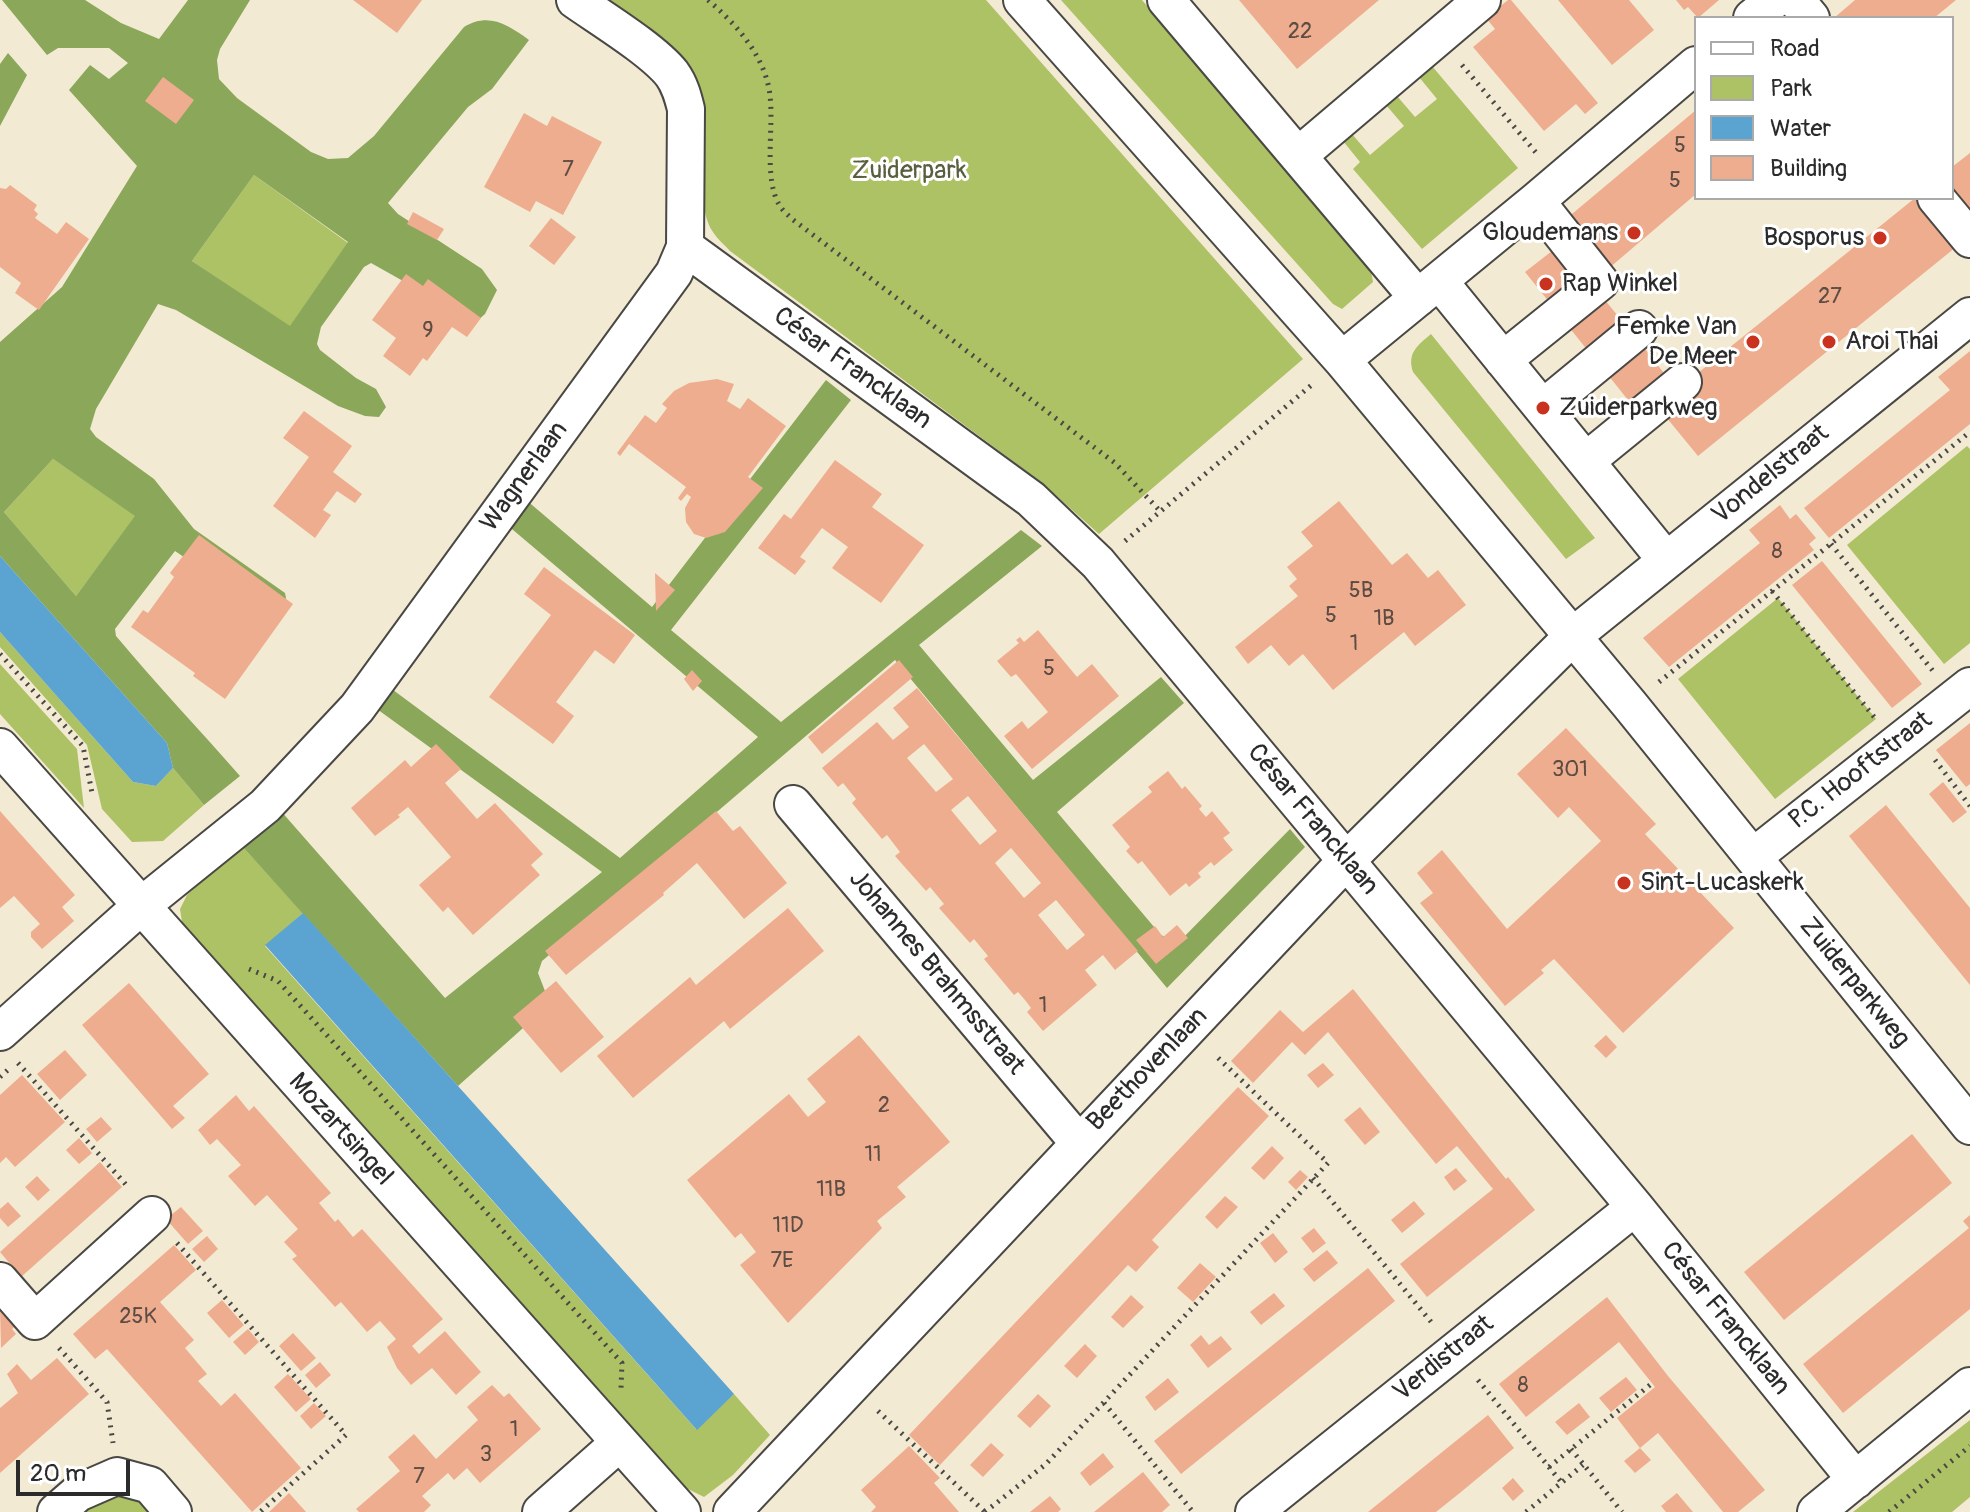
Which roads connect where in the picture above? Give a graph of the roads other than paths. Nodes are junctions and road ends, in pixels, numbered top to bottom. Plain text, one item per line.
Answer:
1 (575, 0) edge
2 (1022, 0) edge
3 (1166, 0) edge
4 (1774, 0) edge
5 (1796, 0) edge
6 (1479, 1) edge
7 (1754, 16) edge
8 (1809, 16) edge
9 (1694, 67) edge
10 (1298, 156) junction
11 (1548, 191) junction
12 (1938, 200) edge
13 (1970, 239) edge
14 (685, 247) junction
15 (1428, 289) junction
16 (1970, 316) edge
17 (1639, 329) dead end
18 (1342, 360) junction
19 (1503, 360) junction
20 (1683, 382) dead end
21 (1543, 408) junction
22 (1586, 461) junction
23 (1666, 560) junction
24 (1573, 636) junction
25 (1962, 692) edge
26 (0, 747) edge
27 (793, 804) dead end
28 (1753, 857) junction
29 (1346, 861) junction
30 (141, 906) junction
31 (4, 1042) edge
32 (1970, 1126) edge
33 (1079, 1143) junction
34 (1635, 1207) junction
35 (152, 1215) road end
36 (0, 1281) edge
37 (1970, 1386) edge
38 (609, 1432) junction
39 (1856, 1480) junction
40 (56, 1512) edge
41 (173, 1512) edge
42 (541, 1512) edge
43 (682, 1512) edge
44 (732, 1512) edge
45 (1254, 1512) edge
46 (1816, 1512) edge

1 - 14 street, Wagnerlaan
2 - 18 street, Zuiderparkweg
3 - 10 street
4 - 7 street
5 - 8 street
6 - 10 street
9 - 11 street
10 - 15 street
11 - 15 street
11 - 19 street
12 - 13 street
14 - 29 street, César Francklaan
14 - 30 street, Wagnerlaan
15 - 18 street
15 - 19 street
16 - 23 street, Vondelstraat
17 - 21 street
18 - 24 street, Zuiderparkweg
19 - 21 street
20 - 22 street
21 - 22 street
22 - 23 street
23 - 24 street, Vondelstraat
24 - 28 street, Zuiderparkweg
24 - 29 street, Beethovenlaan
25 - 28 street, P.C. Hooftstraat
26 - 30 street, Mozartsingel
27 - 33 street, Johannes Brahmsstraat
28 - 32 street, Zuiderparkweg
29 - 33 street, Beethovenlaan
29 - 34 street, César Francklaan
30 - 31 street, Wagnerlaan
30 - 38 street, Mozartsingel
33 - 44 street, Beethovenlaan
34 - 39 street, César Francklaan
34 - 45 street, Verdistraat
35 - 36 street
37 - 39 street
38 - 42 street
38 - 43 street, Mozartsingel
39 - 46 street
40 - 41 street

